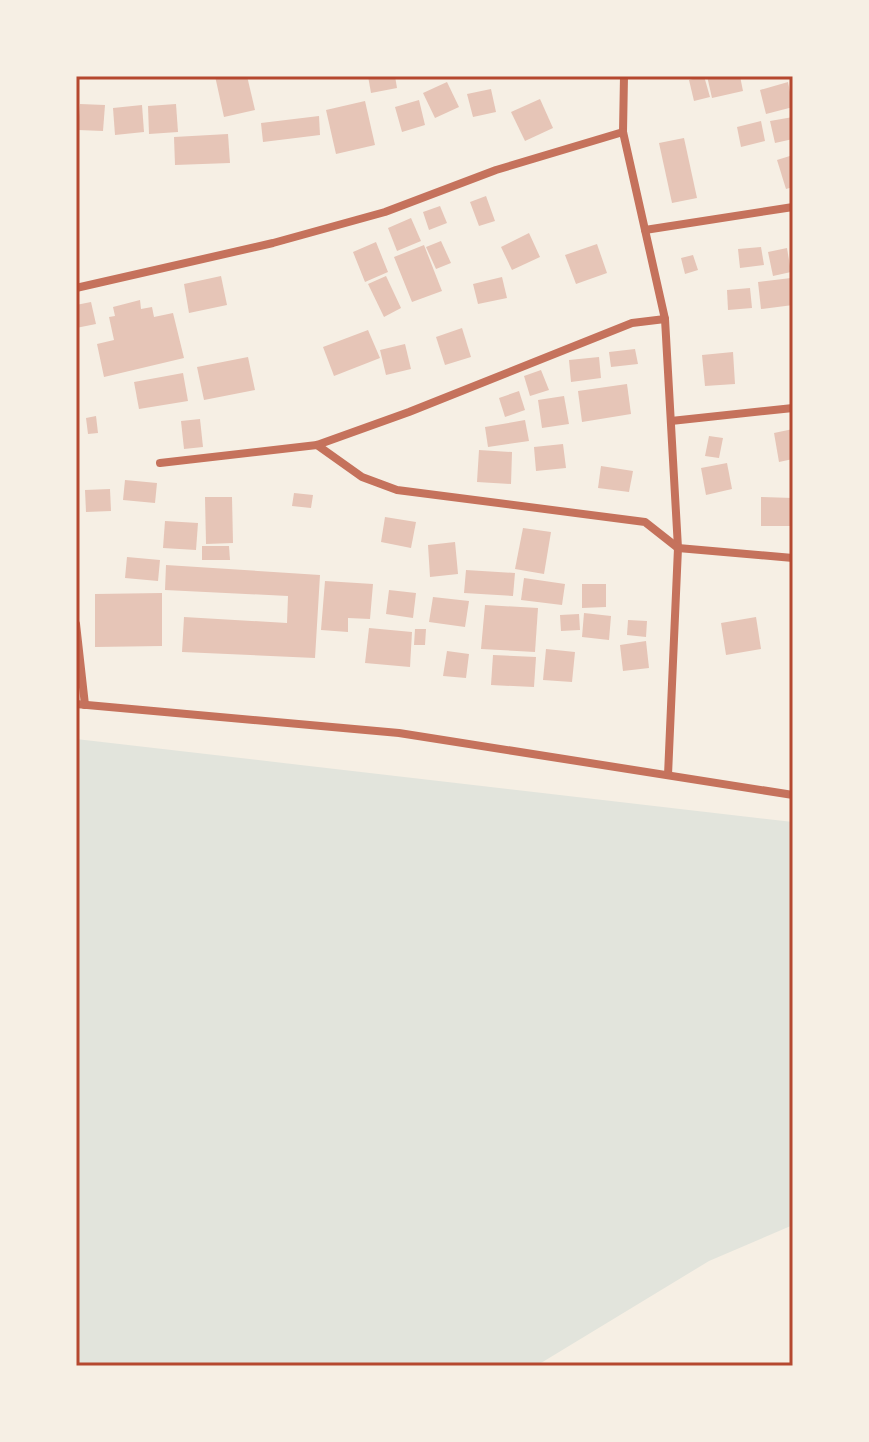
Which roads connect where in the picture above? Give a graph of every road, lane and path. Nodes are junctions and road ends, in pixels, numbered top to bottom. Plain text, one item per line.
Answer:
1 (624, 76) edge
2 (623, 132) junction
3 (793, 207) edge
4 (645, 230) junction
5 (76, 288) edge
6 (665, 319) junction
7 (793, 408) edge
8 (671, 421) junction
9 (317, 445) junction
10 (160, 463) dead end
11 (678, 548) junction
12 (793, 558) edge
13 (76, 624) edge
14 (81, 705) edge
15 (668, 775) junction
16 (793, 795) edge

1 - 2 street
2 - 4 street
2 - 5 street
3 - 4 street
4 - 6 street
6 - 8 street
6 - 9 street
7 - 8 street
8 - 11 street
9 - 10 street
9 - 11 street
11 - 12 street
11 - 15 street
13 - 14 street
14 - 15 street
15 - 16 street

